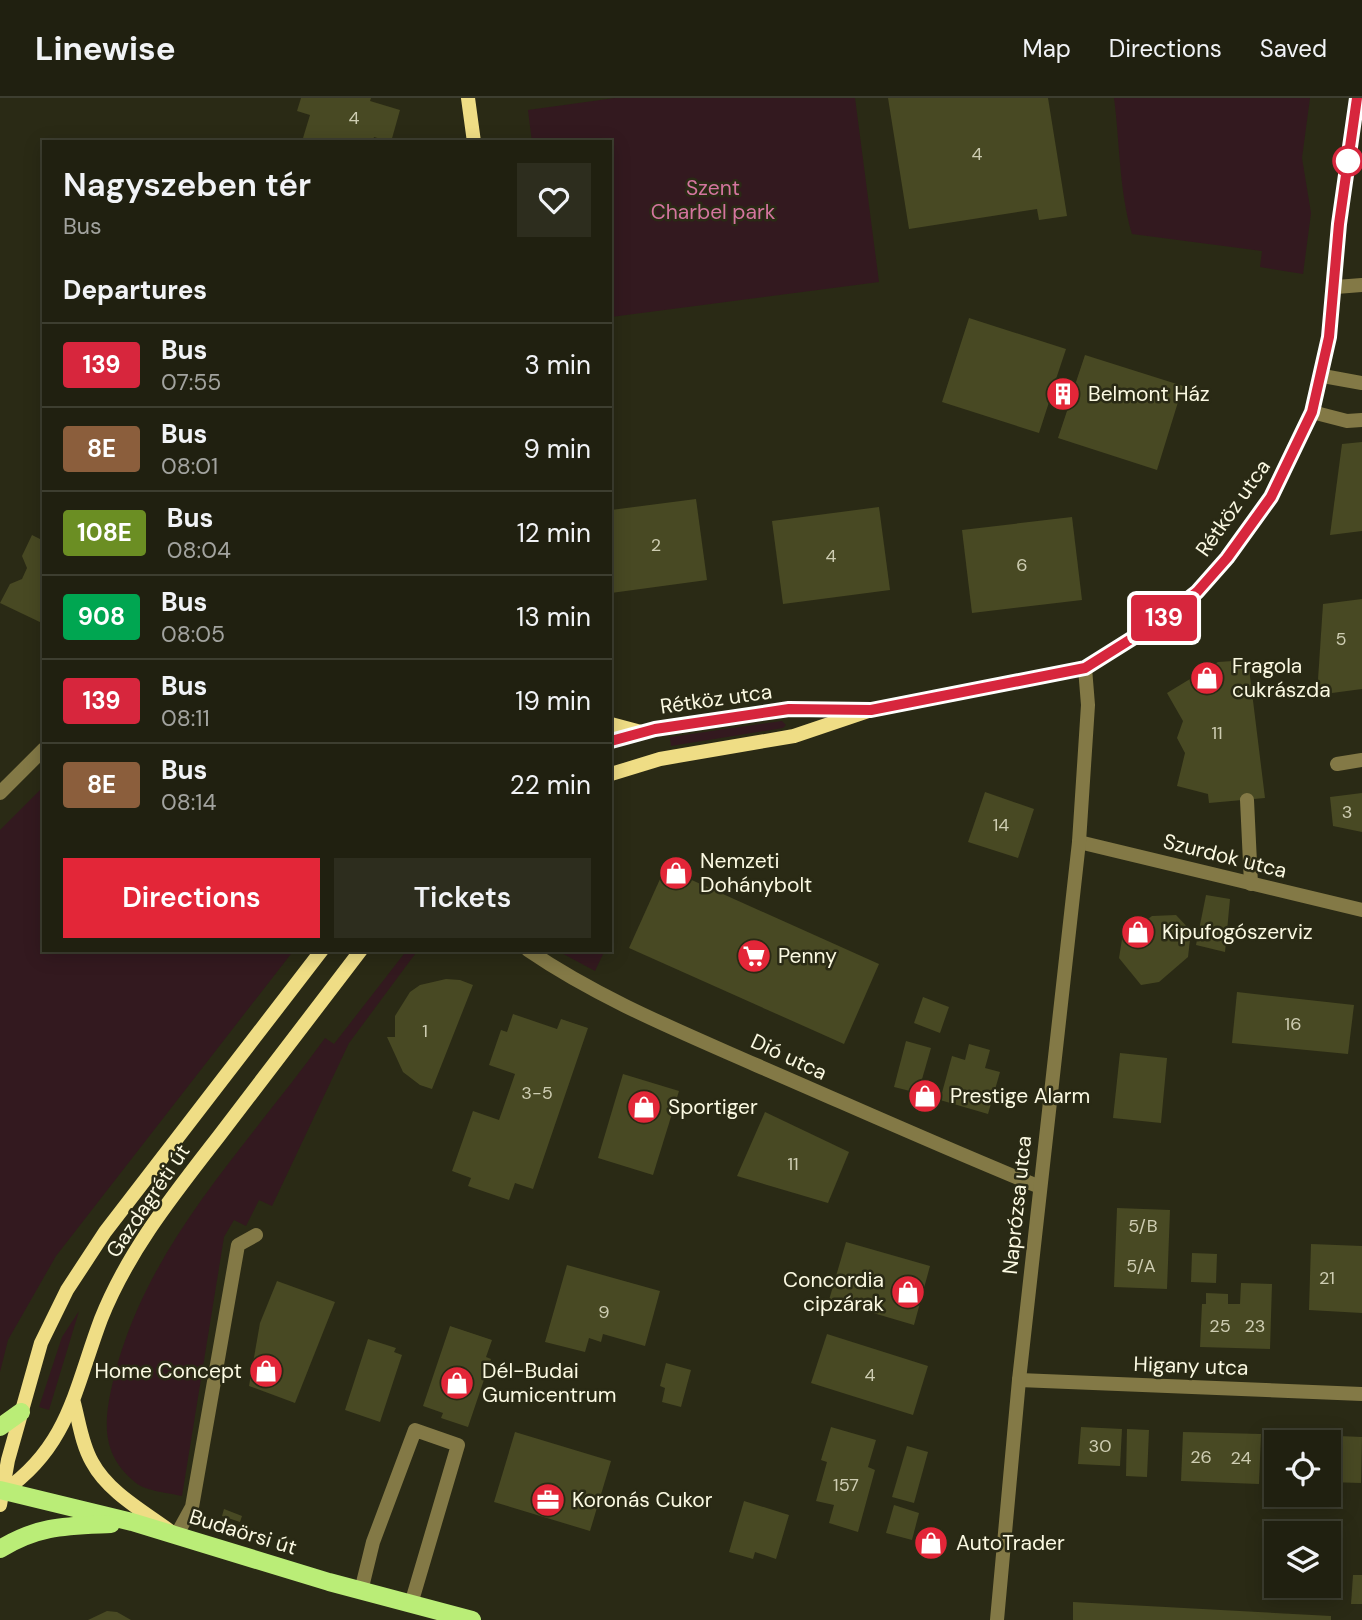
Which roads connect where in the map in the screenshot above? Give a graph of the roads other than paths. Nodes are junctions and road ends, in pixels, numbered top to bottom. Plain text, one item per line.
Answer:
1 (468, 98) edge
2 (1357, 98) edge
3 (474, 140) edge
4 (1362, 285) edge
5 (1336, 287) junction
6 (1323, 376) junction
7 (1362, 383) edge
8 (1312, 412) junction
9 (1362, 419) edge
10 (1085, 668) junction
11 (871, 710) junction
12 (612, 724) edge
13 (642, 732) junction
14 (612, 741) edge
15 (42, 751) edge
16 (1362, 761) edge
17 (1337, 764) dead end
18 (612, 774) edge
19 (0, 793) edge
20 (1247, 800) dead end
21 (1079, 842) junction
22 (1251, 884) junction
23 (1362, 910) edge
24 (320, 952) edge
25 (359, 952) edge
26 (531, 952) edge
27 (1040, 1187) junction
28 (256, 1235) dead end
29 (1019, 1380) junction
30 (1362, 1394) edge
31 (74, 1404) junction
32 (21, 1412) junction
33 (0, 1427) edge
34 (1, 1495) edge
35 (132, 1522) junction
36 (176, 1536) junction
37 (0, 1549) edge
38 (361, 1591) junction
39 (411, 1604) junction
40 (472, 1620) edge
41 (997, 1620) edge

1 - 3 street
2 - 5 street, Rétköz utca
4 - 5 street
5 - 6 street, Rétköz utca
6 - 7 street
6 - 8 street, Rétköz utca
8 - 9 street
8 - 10 street, Rétköz utca
10 - 11 street, Rétköz utca
10 - 21 street, Naprózsa utca
11 - 13 street, Rétköz utca
11 - 18 street, Rétköz utca
12 - 13 street
13 - 14 street, Rétköz utca
15 - 19 street
16 - 17 street
20 - 22 street
21 - 22 street, Szurdok utca
21 - 27 street, Naprózsa utca
22 - 23 street, Szurdok utca
24 - 32 street, Gazdagréti út
25 - 31 street, Gazdagréti út
26 - 27 street, Dió utca
27 - 29 street, Naprózsa utca
28 - 36 street
29 - 30 street, Higany utca
29 - 41 street, Naprózsa utca
31 - 34 street, Gazdagréti út
31 - 36 street
32 - 33 main road
32 - 34 street, Gazdagréti út
34 - 35 main road, Budaörsi út
35 - 36 main road, Budaörsi út
35 - 37 main road
36 - 38 main road, Budaörsi út
38 - 39 main road, Budaörsi út
38 - 39 street
39 - 40 main road, Budaörsi út

